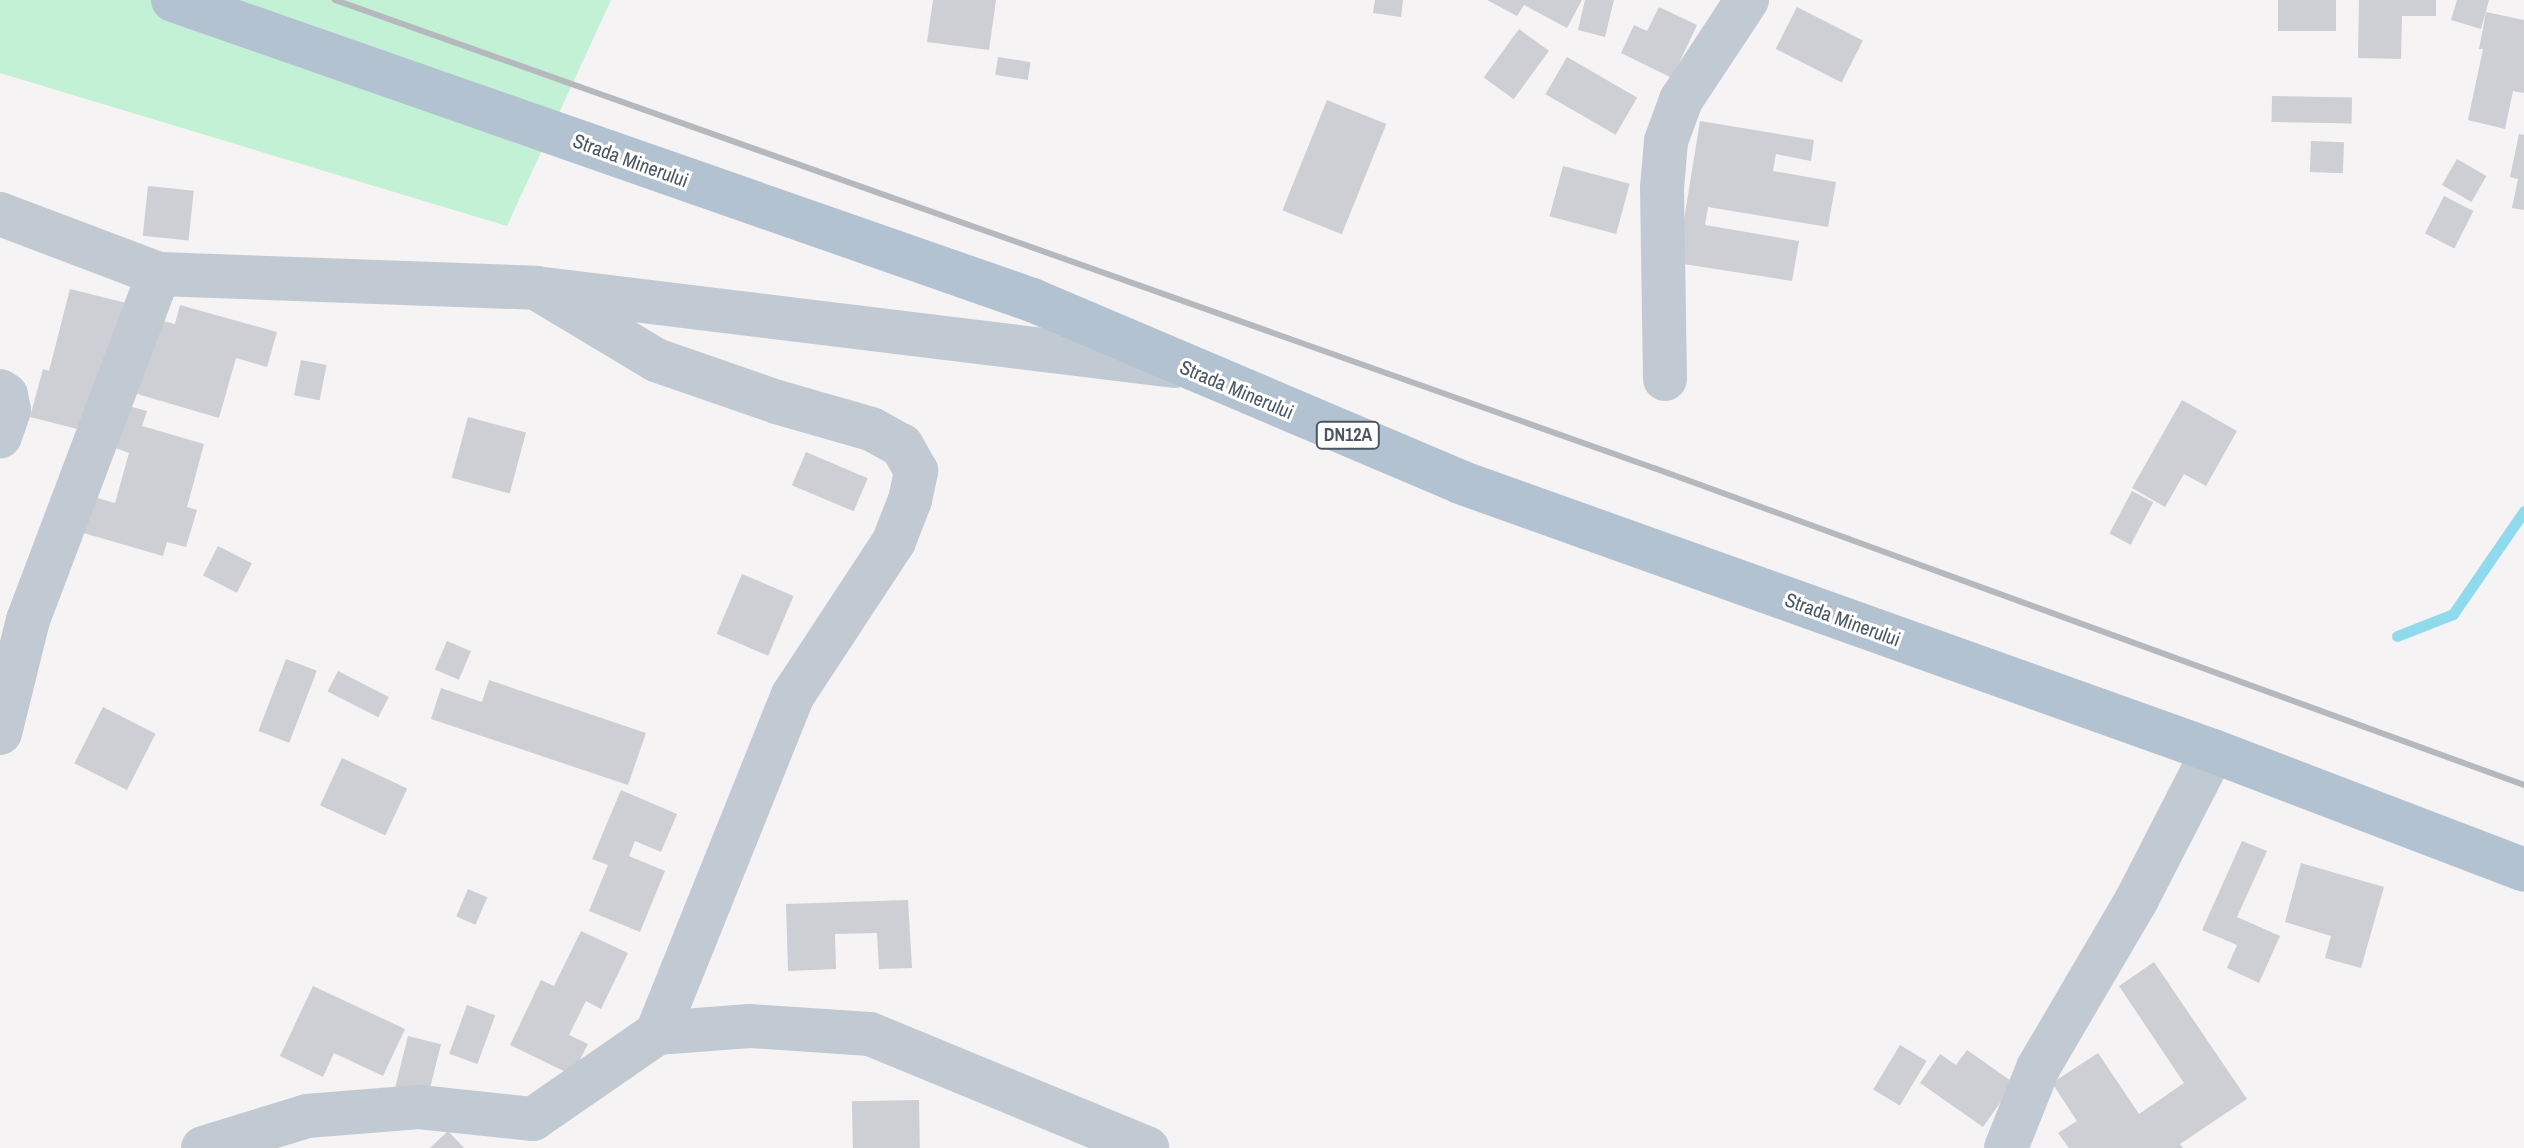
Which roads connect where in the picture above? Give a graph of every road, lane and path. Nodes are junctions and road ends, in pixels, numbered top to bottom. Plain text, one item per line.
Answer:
1 (173, 0) edge
2 (1747, 0) edge
3 (0, 214) edge
4 (159, 274) junction
5 (536, 288) junction
6 (1189, 368) junction
7 (1665, 379) dead end
8 (0, 391) edge
9 (0, 436) edge
10 (14, 615) edge
11 (0, 733) edge
12 (2213, 751) junction
13 (2524, 870) edge
14 (657, 1033) junction
15 (538, 1134) edge
16 (203, 1148) edge
17 (1147, 1148) edge
18 (2006, 1148) edge

1 - 6 main road, Strada Minerului / DN12A
2 - 7 street
3 - 4 street
4 - 5 street
4 - 10 street
5 - 6 street
5 - 14 street
6 - 12 main road, Strada Minerului / DN12A
8 - 9 street
10 - 11 street
12 - 13 main road, Strada Minerului / DN12A
12 - 18 street
14 - 15 street
14 - 17 street
15 - 16 street

